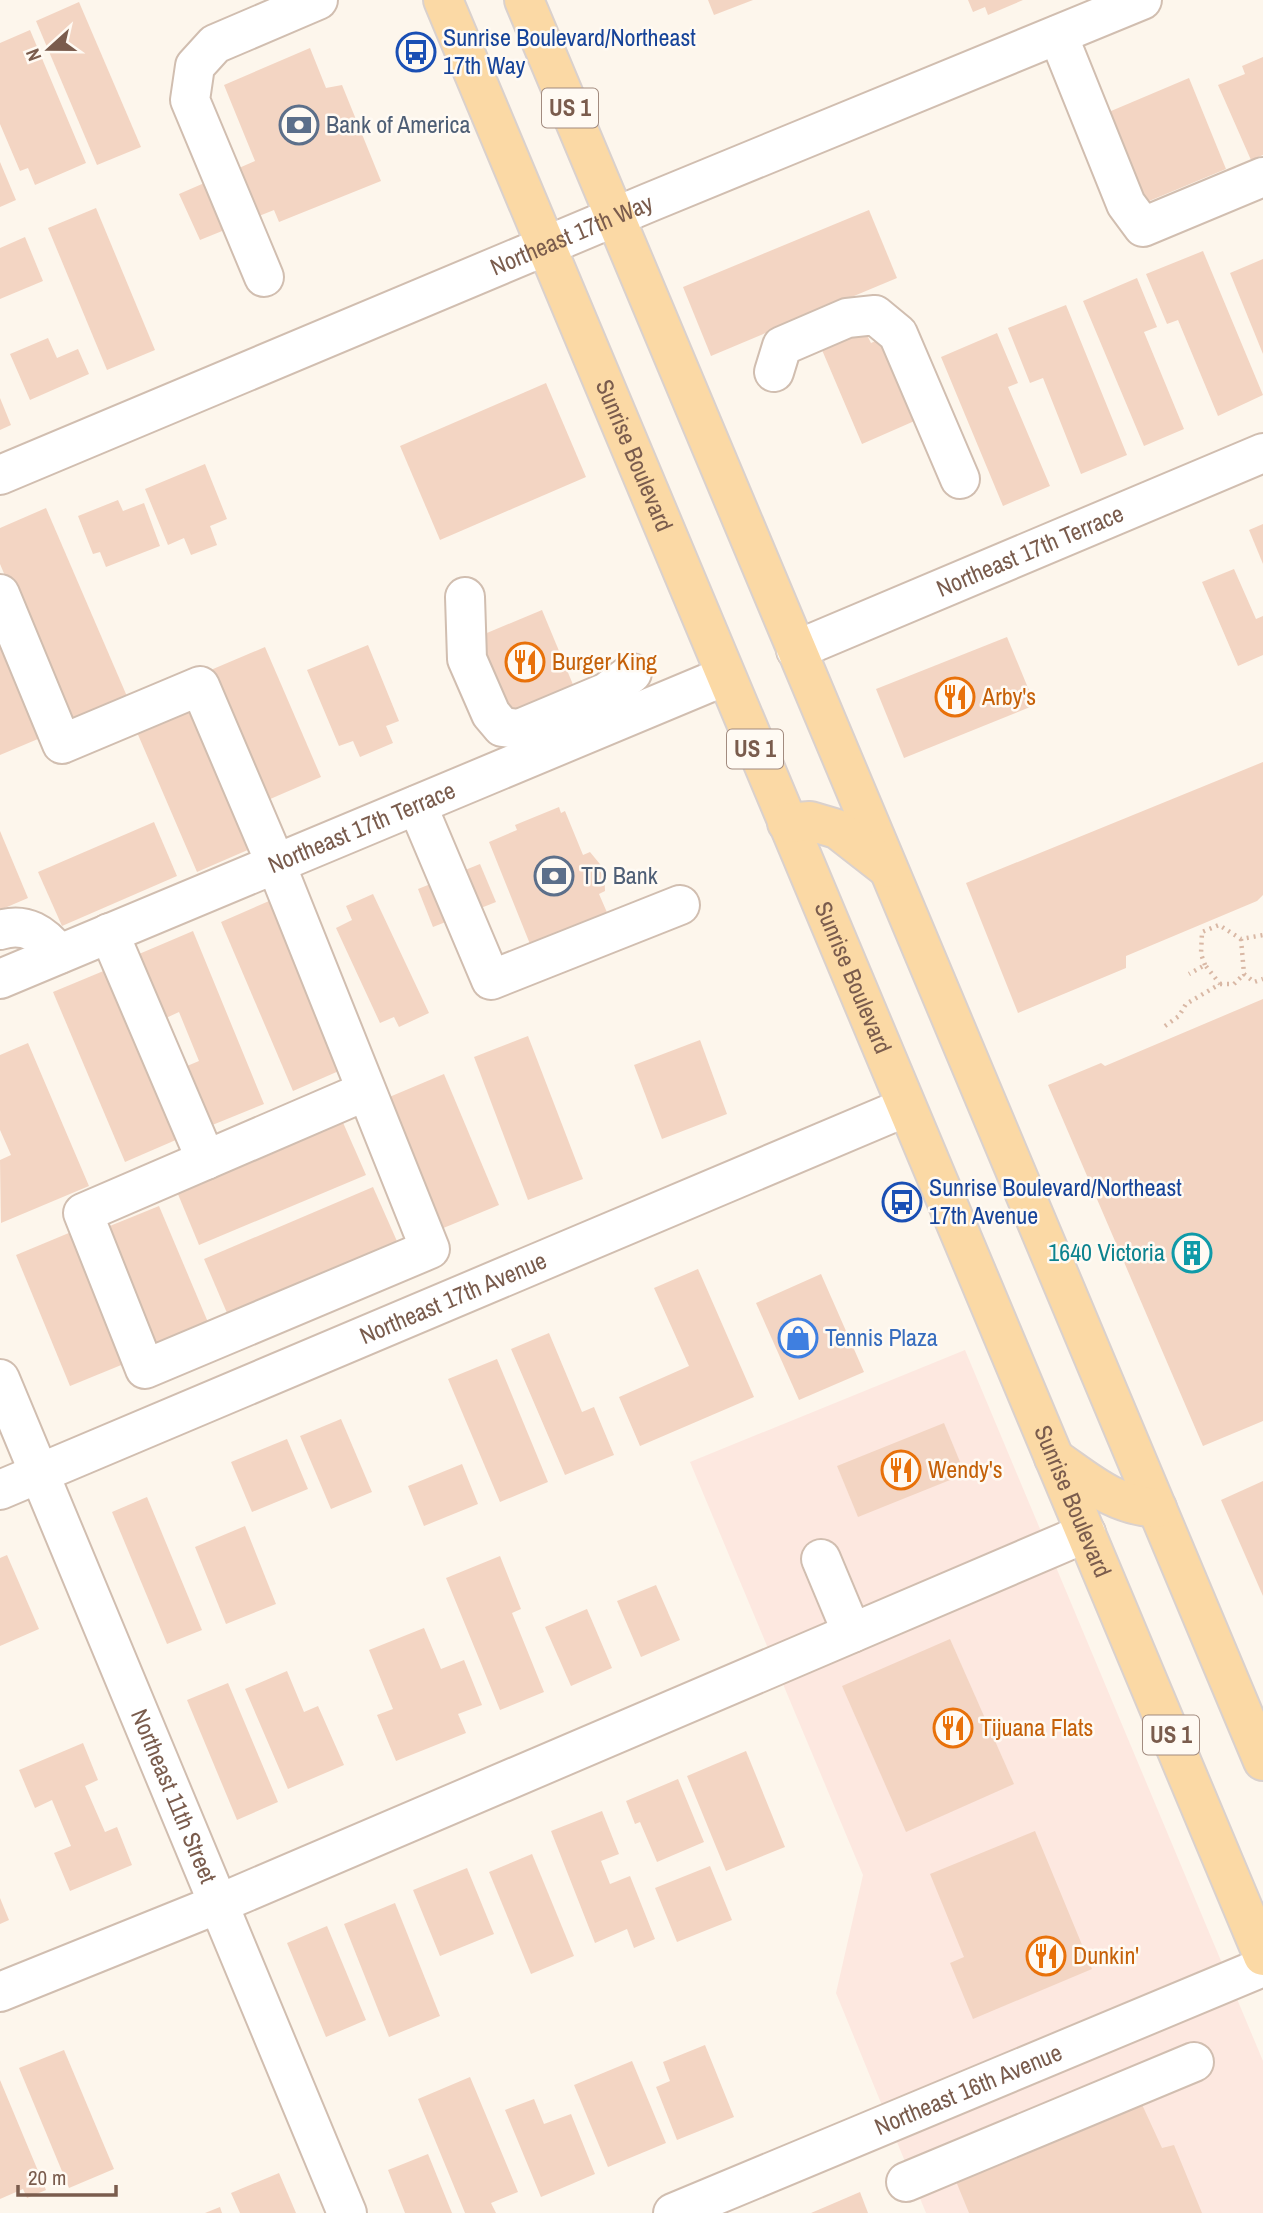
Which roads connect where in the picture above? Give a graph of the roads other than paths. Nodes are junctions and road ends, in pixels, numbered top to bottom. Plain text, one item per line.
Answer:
1 (318, 0) edge
2 (443, 0) edge
3 (524, 0) edge
4 (1142, 0) edge
5 (1058, 35) junction
6 (1263, 177) edge
7 (615, 216) junction
8 (545, 246) junction
9 (264, 277) dead end
10 (774, 372) dead end
11 (1263, 453) edge
12 (0, 475) edge
13 (960, 479) dead end
14 (0, 594) edge
15 (465, 597) dead end
16 (796, 650) junction
17 (632, 673) dead end
18 (725, 676) junction
19 (417, 805) junction
20 (787, 823) junction
21 (275, 862) junction
22 (889, 869) junction
23 (680, 905) dead end
24 (0, 930) edge
25 (109, 933) junction
26 (28, 967) edge
27 (366, 1091) junction
28 (906, 1107) junction
29 (206, 1160) junction
30 (0, 1379) edge
31 (1054, 1458) junction
32 (38, 1474) junction
33 (0, 1489) edge
34 (1157, 1508) junction
35 (1086, 1533) junction
36 (821, 1559) dead end
37 (852, 1633) junction
38 (1263, 1761) edge
39 (218, 1904) junction
40 (1263, 1956) edge
41 (1263, 1966) edge
42 (0, 1992) edge
43 (1194, 2062) dead end
44 (906, 2182) dead end
45 (347, 2213) edge
46 (673, 2213) edge

1 - 9 street
2 - 8 main road, Sunrise Boulevard / US 1
3 - 7 main road, US 1
4 - 5 street, Northeast 17th Way
5 - 6 street
5 - 7 street, Northeast 17th Way
7 - 8 street, Northeast 17th Way
7 - 16 main road, US 1
8 - 12 street, Northeast 17th Way
8 - 18 main road, Sunrise Boulevard / US 1
10 - 13 street
11 - 16 street, Northeast 17th Terrace
14 - 21 street
15 - 17 street
16 - 22 main road, US 1
18 - 19 street, Northeast 17th Terrace
18 - 20 main road, Sunrise Boulevard / US 1
19 - 21 street, Northeast 17th Terrace
19 - 23 street
20 - 22 main road
20 - 28 main road, Sunrise Boulevard / US 1
21 - 25 street, Northeast 17th Terrace
21 - 27 street
22 - 34 main road, US 1
24 - 26 street
25 - 26 street, Northeast 17th Terrace
25 - 29 street
27 - 29 street
27 - 29 street
28 - 31 main road, Sunrise Boulevard / US 1
28 - 32 street, Northeast 17th Avenue
30 - 32 street, Northeast 11th Street
31 - 34 main road
31 - 35 main road, Sunrise Boulevard / US 1
32 - 33 street, Northeast 17th Avenue
32 - 39 street, Northeast 11th Street
34 - 38 main road, US 1
35 - 37 street
35 - 40 main road, Sunrise Boulevard / US 1
36 - 37 street
37 - 39 street
39 - 42 street
39 - 45 street, Northeast 11th Street
41 - 46 street, Northeast 16th Avenue
43 - 44 street

